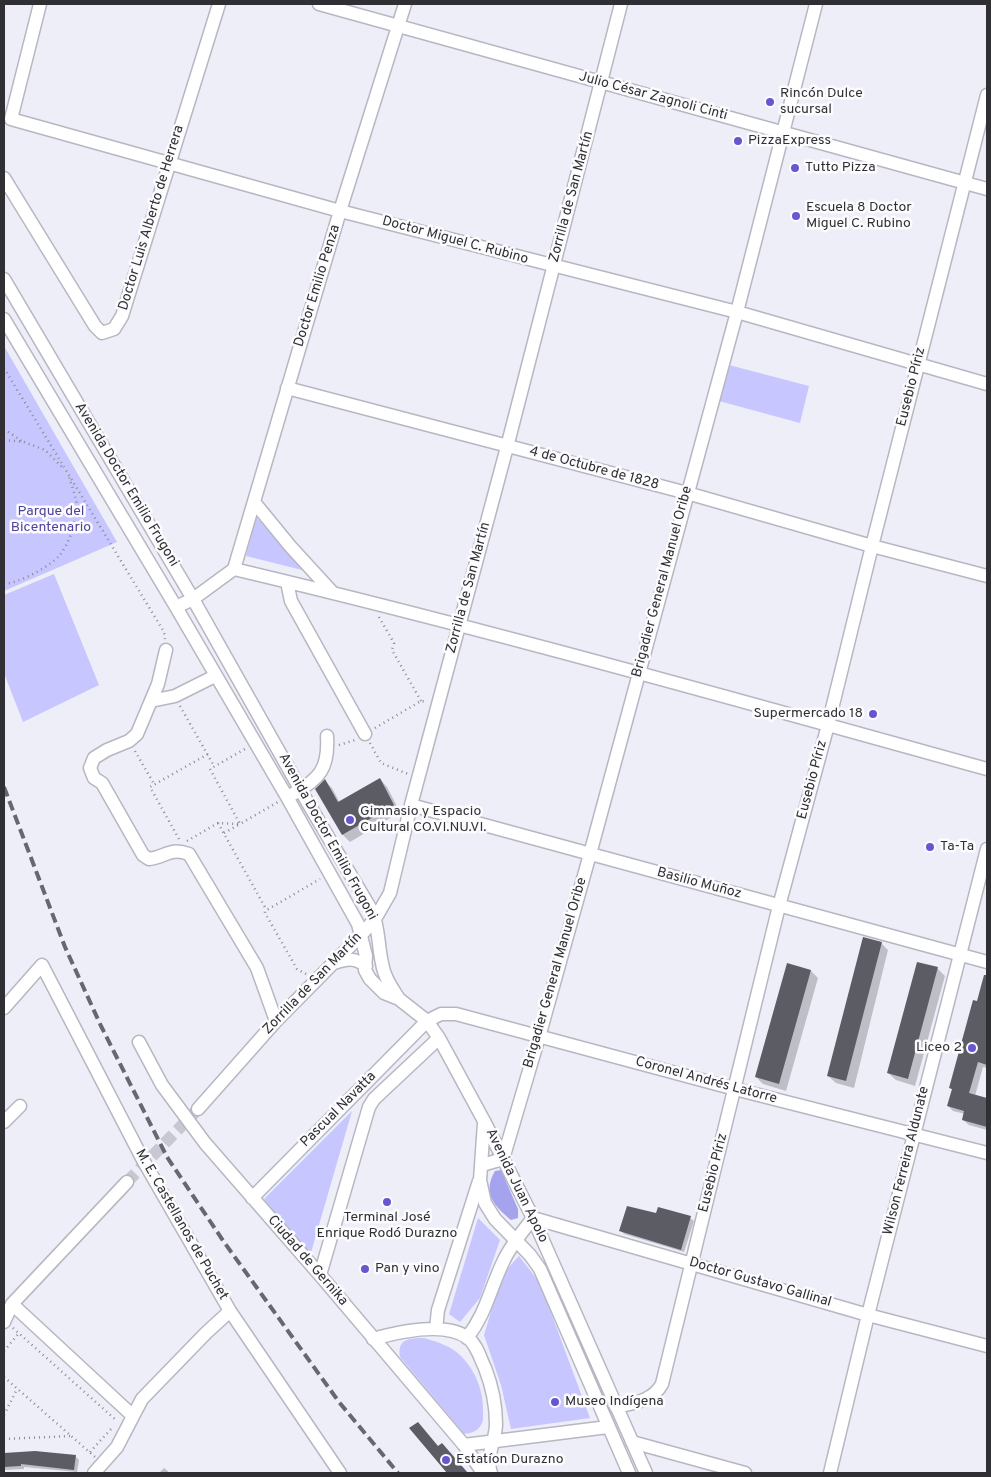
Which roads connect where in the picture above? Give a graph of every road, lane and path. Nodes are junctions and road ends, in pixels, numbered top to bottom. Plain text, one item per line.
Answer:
1 (40, 4) edge
2 (219, 4) edge
3 (319, 4) edge
4 (405, 4) edge
5 (622, 4) edge
6 (816, 4) edge
7 (398, 26) junction
8 (602, 83) junction
9 (987, 95) edge
10 (7, 121) edge
11 (782, 132) junction
12 (169, 163) junction
13 (4, 178) edge
14 (964, 183) junction
15 (987, 189) edge
16 (340, 211) junction
17 (553, 266) junction
18 (4, 279) edge
19 (736, 312) junction
20 (4, 319) edge
21 (918, 365) junction
22 (4, 368) edge
23 (987, 384) edge
24 (287, 388) junction
25 (4, 429) edge
26 (4, 440) edge
27 (24, 442) junction
28 (507, 447) junction
29 (68, 474) junction
30 (687, 493) junction
31 (254, 502) junction
32 (872, 546) junction
33 (234, 569) junction
34 (987, 576) edge
35 (287, 582) junction
36 (4, 584) edge
37 (333, 593) junction
38 (193, 599) junction
39 (371, 603) junction
40 (176, 608) junction
41 (459, 626) junction
42 (166, 650) joint
43 (639, 672) junction
44 (215, 676) junction
45 (174, 696) junction
46 (151, 701) junction
47 (421, 701) dead end
48 (828, 725) junction
49 (365, 734) joint
50 (327, 736) dead end
51 (129, 741) junction
52 (255, 743) junction
53 (208, 754) junction
54 (214, 766) junction
55 (987, 769) edge
56 (418, 778) junction
57 (154, 784) junction
58 (300, 790) junction
59 (287, 797) junction
60 (411, 805) junction
61 (218, 823) junction
62 (240, 824) junction
63 (224, 833) junction
64 (987, 849) edge
65 (590, 854) junction
66 (330, 874) junction
67 (779, 906) junction
68 (266, 909) junction
69 (375, 919) junction
70 (362, 934) junction
71 (960, 954) junction
72 (987, 962) edge
73 (332, 964) junction
74 (366, 966) junction
75 (314, 982) junction
76 (399, 999) junction
77 (4, 1008) edge
78 (276, 1021) junction
79 (426, 1021) junction
80 (539, 1036) junction
81 (439, 1038) junction
82 (139, 1042) dead end
83 (735, 1089) junction
84 (20, 1106) dead end
85 (198, 1109) tunnel mouth
86 (484, 1121) junction
87 (4, 1122) edge
88 (914, 1134) junction
89 (987, 1153) edge
90 (503, 1159) junction
91 (482, 1164) junction
92 (480, 1180) junction
93 (127, 1182) tunnel mouth
94 (252, 1198) junction
95 (533, 1218) junction
96 (517, 1240) junction
97 (692, 1264) junction
98 (320, 1275) junction
99 (8, 1305) edge
100 (230, 1312) junction
101 (868, 1315) junction
102 (4, 1321) edge
103 (436, 1329) junction
104 (19, 1333) junction
105 (467, 1338) junction
106 (373, 1339) junction
107 (987, 1346) edge
108 (4, 1351) edge
109 (4, 1377) edge
110 (17, 1389) junction
111 (616, 1407) junction
112 (4, 1416) edge
113 (134, 1416) junction
114 (608, 1427) junction
115 (71, 1436) junction
116 (4, 1439) edge
117 (494, 1442) junction
118 (632, 1442) junction
119 (464, 1445) junction
120 (90, 1452) junction
121 (98, 1468) edge
122 (340, 1473) edge
123 (483, 1473) edge
124 (491, 1473) edge
125 (629, 1473) edge
126 (646, 1473) edge
127 (745, 1473) edge
128 (830, 1473) edge

1 - 10 street
2 - 12 street, Doctor Luis Alberto de Herrera
3 - 7 street, Julio César Zagnoli Cinti
4 - 7 street, Doctor Emilio Penza
5 - 8 street, Zorrilla de San Martín
6 - 11 street, Brigadier General Manuel Oribe
7 - 8 street, Julio César Zagnoli Cinti
7 - 16 street, Doctor Emilio Penza
8 - 11 street, Julio César Zagnoli Cinti
8 - 17 street, Zorrilla de San Martín
9 - 14 street, Eusebio Píriz
10 - 12 street, Doctor Miguel C. Rubino
11 - 14 street, Julio César Zagnoli Cinti
11 - 19 street, Brigadier General Manuel Oribe
12 - 13 street, Doctor Luis Alberto de Herrera
12 - 16 street, Doctor Miguel C. Rubino
14 - 15 street, Julio César Zagnoli Cinti
14 - 21 street, Eusebio Píriz
16 - 17 street, Doctor Miguel C. Rubino
16 - 24 street, Doctor Emilio Penza
17 - 19 street, Doctor Miguel C. Rubino
17 - 28 street, Zorrilla de San Martín
18 - 38 street, Avenida Doctor Emilio Frugoni
19 - 21 street, Doctor Miguel C. Rubino
19 - 30 street, Brigadier General Manuel Oribe
20 - 40 street, Avenida Doctor Emilio Frugoni
21 - 23 street, Doctor Miguel C. Rubino
21 - 32 street, Eusebio Píriz
22 - 29 path
24 - 28 street, 4 de Octubre de 1828
24 - 31 street, Doctor Emilio Penza
25 - 27 path
26 - 27 path
27 - 29 path
28 - 30 street, 4 de Octubre de 1828
28 - 41 street, Zorrilla de San Martín
29 - 36 path
29 - 42 path
30 - 32 street, 4 de Octubre de 1828
30 - 43 street, Brigadier General Manuel Oribe
31 - 33 street, Doctor Emilio Penza
31 - 37 street
32 - 34 street, 4 de Octubre de 1828
32 - 48 street, Eusebio Píriz
33 - 35 street
33 - 38 street
35 - 37 street
35 - 49 street
37 - 39 street
38 - 40 street
38 - 58 street, Avenida Doctor Emilio Frugoni
39 - 41 street
39 - 47 path
40 - 44 street, Avenida Doctor Emilio Frugoni
41 - 43 street
41 - 56 street, Zorrilla de San Martín
42 - 46 street
43 - 48 street
43 - 65 street, Brigadier General Manuel Oribe
44 - 45 street
44 - 52 street, Avenida Doctor Emilio Frugoni
45 - 46 street
45 - 53 path
46 - 51 street
48 - 55 street
48 - 67 street, Eusebio Píriz
49 - 56 path
50 - 58 street
51 - 57 path
51 - 78 street
52 - 54 path
52 - 59 street, Avenida Doctor Emilio Frugoni
53 - 54 path
53 - 57 path
54 - 62 path
56 - 60 street, Zorrilla de San Martín
57 - 61 path
58 - 59 street
58 - 69 street, Avenida Doctor Emilio Frugoni
59 - 62 path
59 - 66 street, Avenida Doctor Emilio Frugoni
60 - 65 street, Basilio Muñoz
60 - 69 street, Zorrilla de San Martín
61 - 62 path
61 - 63 path
62 - 63 path
63 - 68 path
64 - 71 street, Wilson Ferreira Aldunate
65 - 67 street, Basilio Muñoz
65 - 80 street, Brigadier General Manuel Oribe
66 - 68 path
66 - 70 street, Avenida Doctor Emilio Frugoni
67 - 71 street, Basilio Muñoz
67 - 83 street, Eusebio Píriz
68 - 75 path
69 - 70 street, Zorrilla de San Martín
69 - 76 street, Avenida Doctor Emilio Frugoni
70 - 73 street, Zorrilla de San Martín
70 - 74 street, Avenida Doctor Emilio Frugoni
71 - 72 street, Basilio Muñoz
71 - 88 street, Wilson Ferreira Aldunate
73 - 74 street
73 - 75 street, Zorrilla de San Martín
74 - 76 street, Avenida Doctor Emilio Frugoni
75 - 78 street, Zorrilla de San Martín
76 - 79 street
77 - 100 street, M. E. Castellanos de Puchet
78 - 85 street, Zorrilla de San Martín
79 - 80 street, Coronel Andrés Latorre
79 - 81 street
79 - 94 street, Pascual Navatta
80 - 83 street, Coronel Andrés Latorre
80 - 90 street, Brigadier General Manuel Oribe
81 - 86 street
81 - 98 street
82 - 94 street, Ciudad de Gernika
83 - 88 street, Coronel Andrés Latorre
83 - 97 street, Eusebio Píriz
84 - 87 street
86 - 90 street, Avenida Juan Apolo
86 - 91 street, Avenida Juan Apolo
88 - 89 street, Coronel Andrés Latorre
88 - 101 street, Wilson Ferreira Aldunate
90 - 91 street
90 - 95 street, Avenida Juan Apolo
91 - 92 street, Avenida Juan Apolo
92 - 96 street, Avenida Juan Apolo
92 - 103 street
93 - 99 street
94 - 98 street, Ciudad de Gernika
95 - 96 street
95 - 97 street, Doctor Gustavo Gallinal
95 - 111 street, Avenida Juan Apolo
96 - 105 street
96 - 114 street, Avenida Juan Apolo
97 - 101 street, Doctor Gustavo Gallinal
97 - 111 street, Eusebio Píriz
98 - 106 street, Ciudad de Gernika
99 - 102 street
99 - 113 street
100 - 113 street
100 - 122 street, M. E. Castellanos de Puchet
101 - 107 street, Doctor Gustavo Gallinal
101 - 128 street, Wilson Ferreira Aldunate
102 - 104 path
103 - 105 street
103 - 106 street
104 - 108 path
104 - 120 path
105 - 117 street
106 - 119 street, Ciudad de Gernika
109 - 110 path
110 - 112 path
110 - 115 path
111 - 118 street, Avenida Juan Apolo
113 - 121 street
114 - 117 street
114 - 125 street, Avenida Juan Apolo
115 - 116 path
115 - 120 path
117 - 119 street
117 - 124 street
118 - 126 street, Avenida Juan Apolo
118 - 127 street
119 - 123 street, Ciudad de Gernika
120 - 121 path

